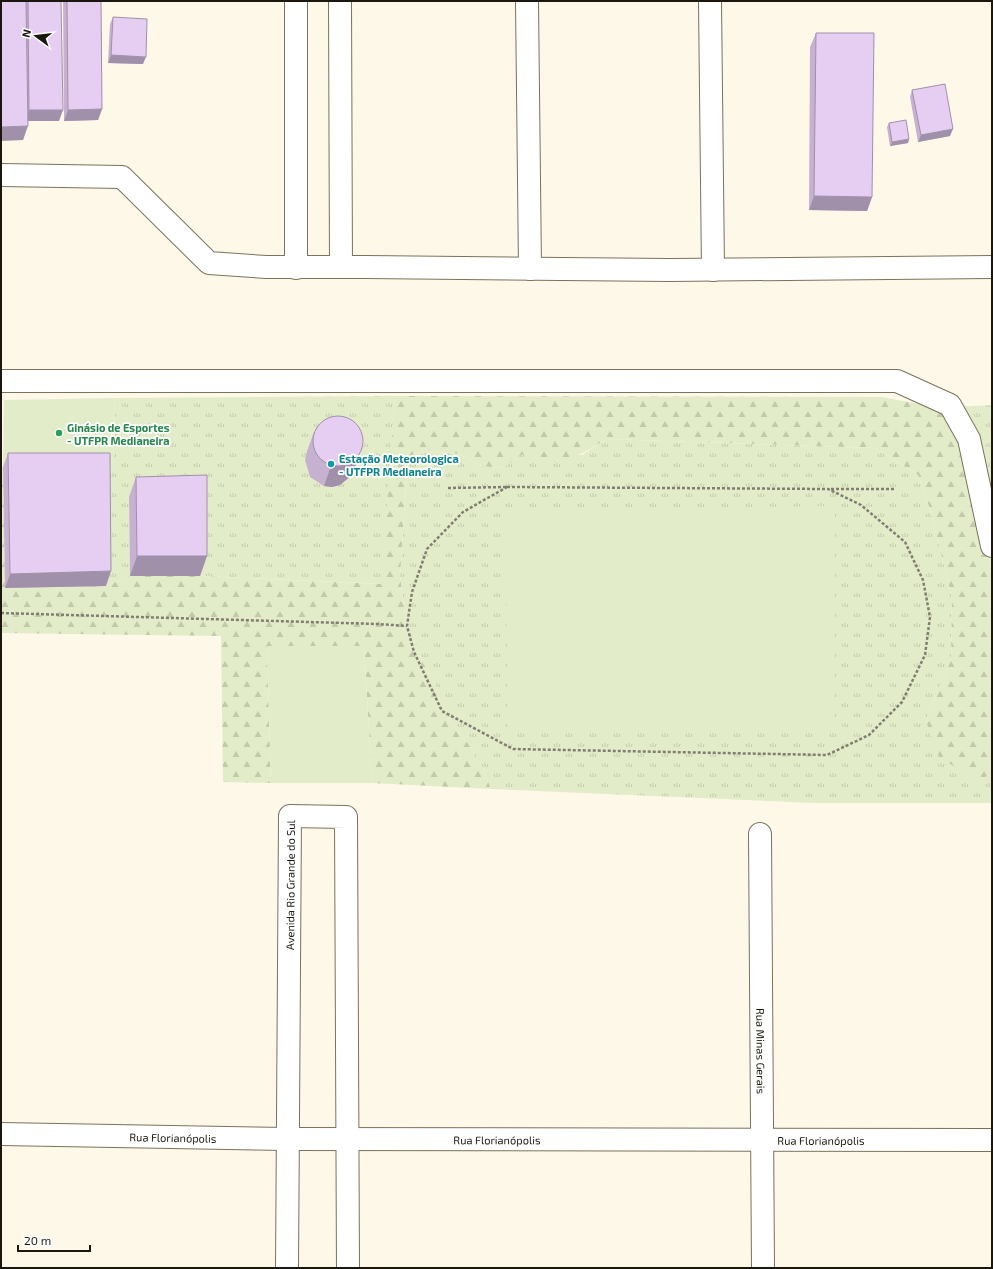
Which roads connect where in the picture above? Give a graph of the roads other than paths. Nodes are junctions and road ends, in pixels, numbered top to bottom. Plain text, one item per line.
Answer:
1 (296, 1) edge
2 (340, 1) edge
3 (527, 1) edge
4 (710, 1) edge
5 (1, 175) edge
6 (341, 267) junction
7 (992, 267) edge
8 (296, 268) junction
9 (530, 269) junction
10 (713, 270) junction
11 (1, 381) edge
12 (992, 546) edge
13 (760, 834) dead end
14 (1, 1134) edge
15 (288, 1139) junction
16 (347, 1139) junction
17 (763, 1140) junction
18 (992, 1140) edge
19 (287, 1268) edge
20 (348, 1268) edge
21 (763, 1268) edge

1 - 8 street
2 - 6 street
3 - 9 street
4 - 10 street
5 - 8 street
6 - 8 street
6 - 9 street
7 - 10 street
9 - 10 street
11 - 12 street
13 - 17 street, Rua Minas Gerais
14 - 15 street, Rua Florianópolis
15 - 16 street, Rua Florianópolis
15 - 16 street, Avenida Rio Grande do Sul
15 - 19 street, Avenida Rio Grande do Sul
16 - 17 street, Rua Florianópolis
16 - 20 street, Avenida Rio Grande do Sul
17 - 18 street, Rua Florianópolis
17 - 21 street, Rua Minas Gerais

